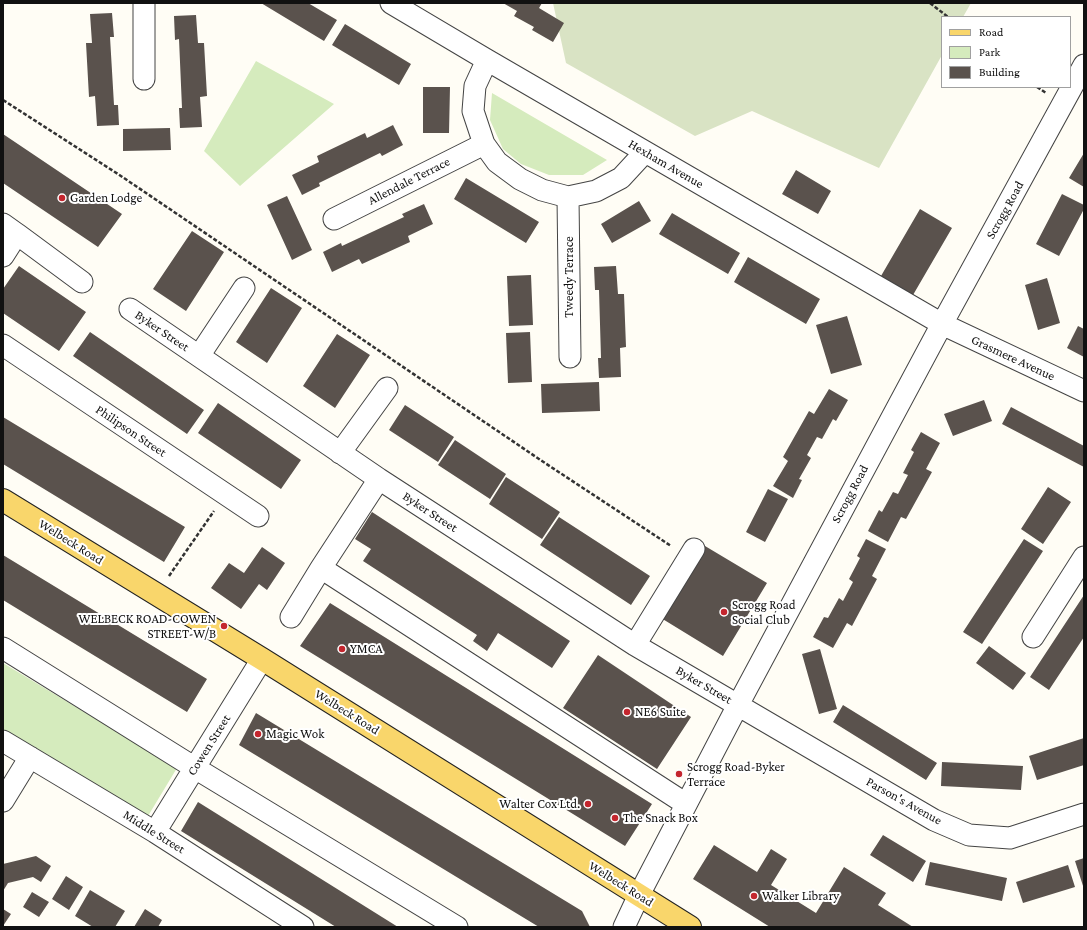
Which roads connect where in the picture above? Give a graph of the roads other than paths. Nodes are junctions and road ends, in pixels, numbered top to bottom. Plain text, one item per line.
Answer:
1 (144, 3) edge
2 (391, 3) edge
3 (487, 60) junction
4 (1084, 66) edge
5 (144, 79) dead end
6 (484, 144) junction
7 (645, 152) junction
8 (568, 197) junction
9 (334, 219) dead end
10 (10, 229) edge
11 (3, 256) edge
12 (82, 282) dead end
13 (244, 288) dead end
14 (130, 309) dead end
15 (942, 324) junction
16 (3, 346) edge
17 (199, 356) junction
18 (570, 357) dead end
19 (387, 388) dead end
20 (1084, 391) edge
21 (340, 453) junction
22 (380, 479) junction
23 (3, 500) edge
24 (258, 516) dead end
25 (691, 553) road end
26 (1084, 557) edge
27 (321, 568) junction
28 (291, 617) dead end
29 (1033, 637) dead end
30 (636, 645) junction
31 (3, 648) edge
32 (262, 659) junction
33 (738, 705) junction
34 (3, 741) edge
35 (30, 757) junction
36 (195, 768) junction
37 (3, 801) edge
38 (686, 804) junction
39 (1084, 814) edge
40 (155, 832) junction
41 (639, 895) junction
42 (303, 927) edge
43 (457, 927) edge
44 (624, 927) edge
45 (690, 927) edge

1 - 5 street
2 - 3 street, Hexham Avenue
3 - 6 street
3 - 7 street, Hexham Avenue
4 - 15 street, Scrogg Road
6 - 8 street
6 - 9 street, Allendale Terrace
7 - 8 street
7 - 15 street, Hexham Avenue
8 - 18 street, Tweedy Terrace
10 - 11 street
10 - 12 street
13 - 17 street
14 - 17 street, Byker Street
15 - 20 street, Grasmere Avenue
15 - 33 street, Scrogg Road
16 - 24 street, Philipson Street
17 - 21 street, Byker Street
19 - 21 street
21 - 22 street, Byker Street
22 - 27 street
22 - 30 street, Byker Street
23 - 32 main road, Welbeck Road
25 - 30 street
26 - 29 street
27 - 28 street
27 - 38 street
30 - 33 street, Byker Street
31 - 36 street
32 - 36 street, Cowen Street
32 - 41 main road, Welbeck Road
33 - 38 street, Scrogg Road
33 - 39 street, Parson's Avenue
34 - 35 street, Middle Street
35 - 37 street
35 - 40 street, Middle Street
36 - 40 street, Cowen Street
36 - 43 street
38 - 41 street, Scrogg Road
40 - 42 street, Middle Street
41 - 44 street, Scrogg Road
41 - 45 main road, Welbeck Road

